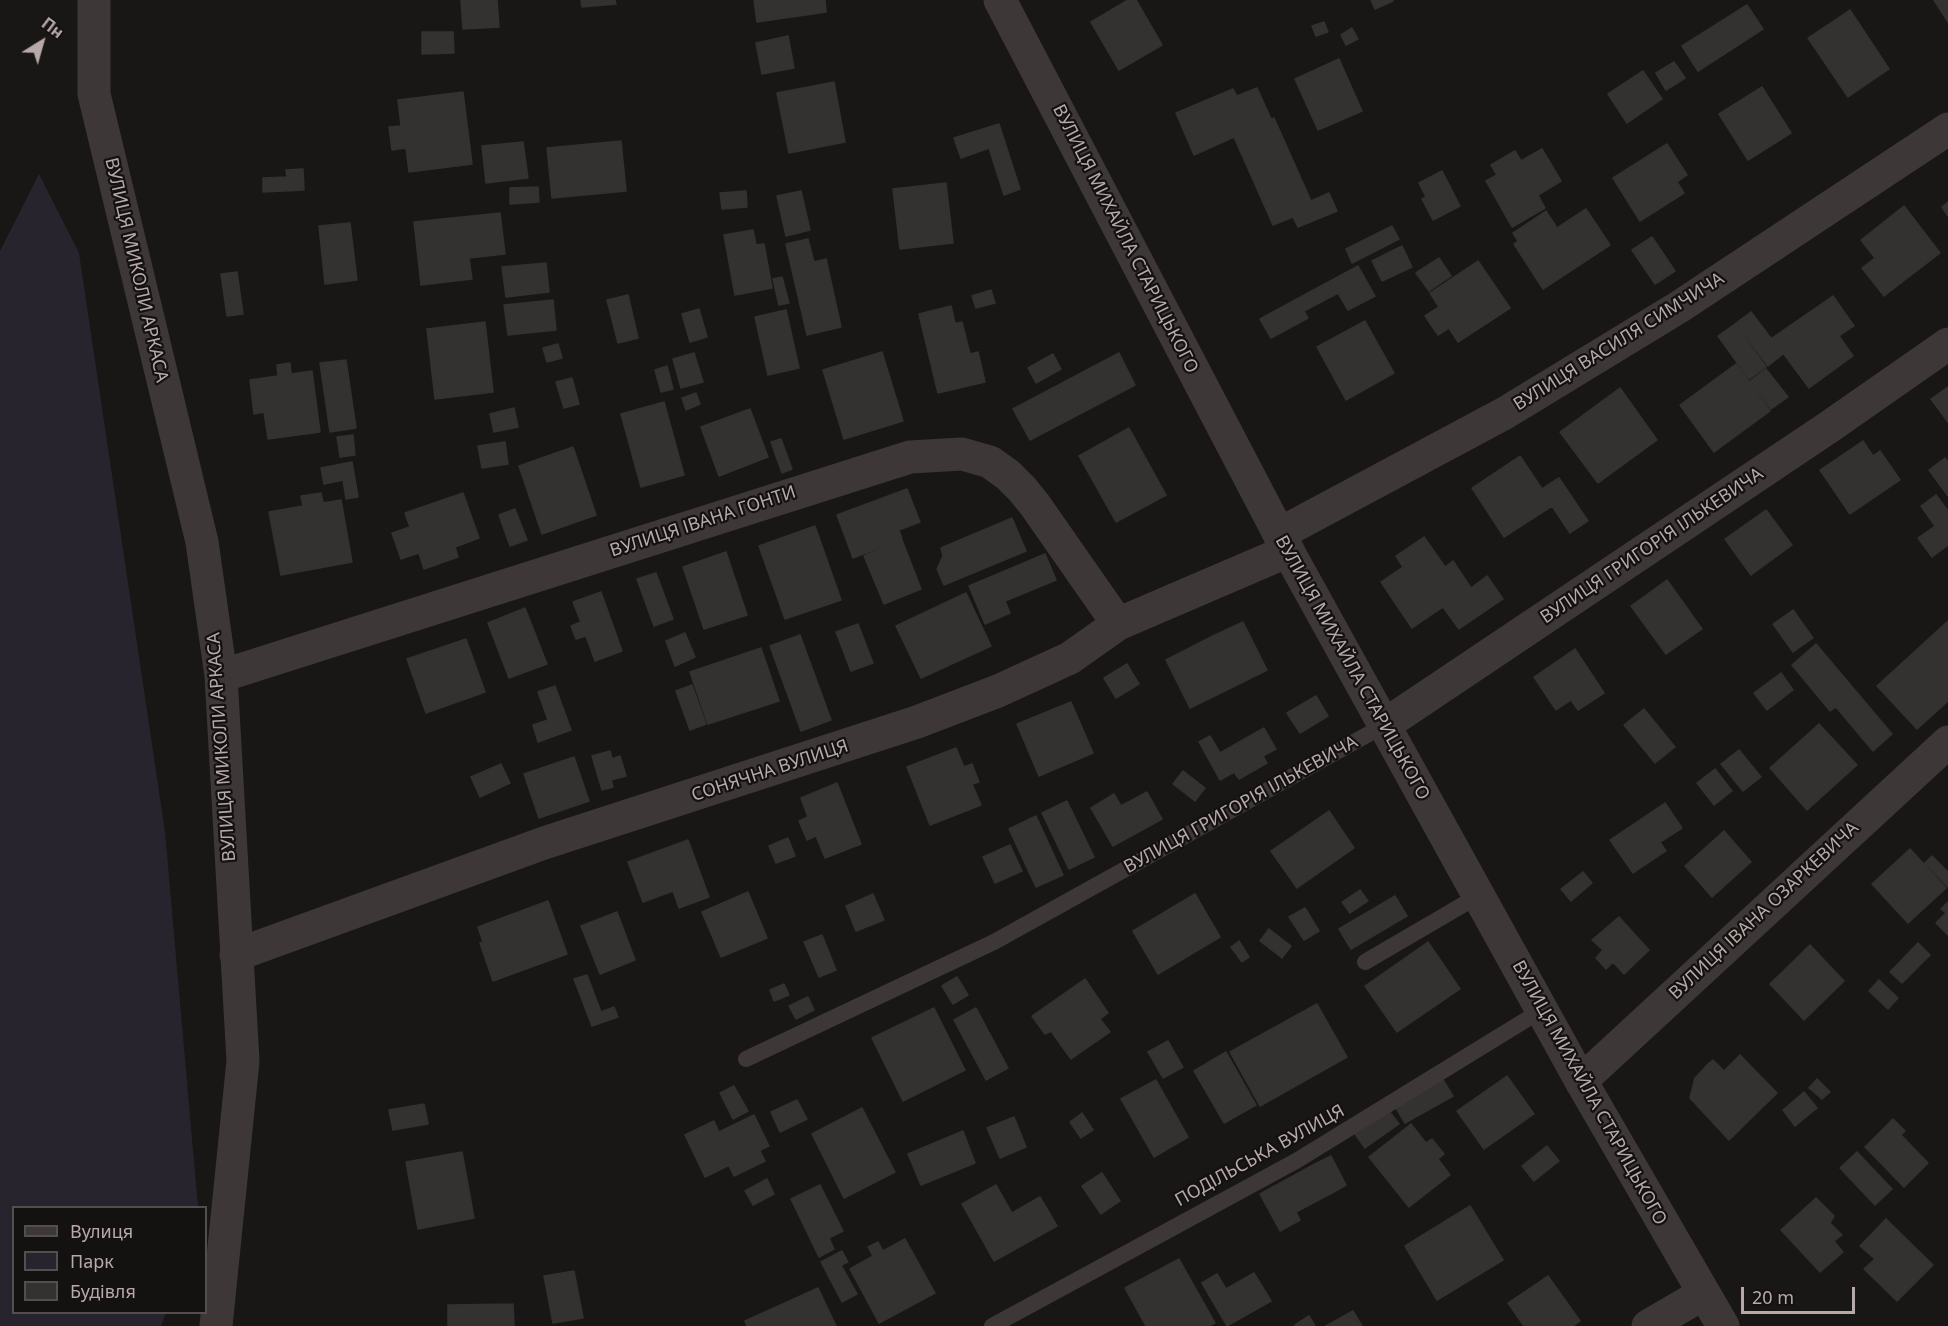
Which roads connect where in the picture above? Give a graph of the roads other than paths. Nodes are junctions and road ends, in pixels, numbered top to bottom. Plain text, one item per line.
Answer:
1 (94, 0) edge
2 (1000, 0) edge
3 (1948, 129) edge
4 (1948, 344) edge
5 (1283, 543) junction
6 (1118, 624) junction
7 (221, 676) junction
8 (1383, 726) junction
9 (1948, 742) edge
10 (1478, 896) junction
11 (236, 955) junction
12 (1365, 962) dead end
13 (1542, 1010) junction
14 (746, 1059) dead end
15 (1581, 1081) junction
16 (1703, 1294) junction
17 (216, 1326) edge
18 (992, 1326) edge
19 (1648, 1326) edge
20 (1723, 1326) edge

1 - 7 street, ВУЛИЦЯ МИКОЛИ АРКАСА
2 - 5 street, ВУЛИЦЯ МИХАЙЛА СТАРИЦЬКОГО
3 - 5 street, ВУЛИЦЯ ВАСИЛЯ СИМЧИЧА
4 - 8 street, ВУЛИЦЯ ГРИГОРІЯ ІЛЬКЕВИЧА
5 - 6 street, СОНЯЧНА ВУЛИЦЯ
5 - 8 street, ВУЛИЦЯ МИХАЙЛА СТАРИЦЬКОГО
6 - 7 street, ВУЛИЦЯ ІВАНА ГОНТИ
6 - 11 street, СОНЯЧНА ВУЛИЦЯ
7 - 11 street, ВУЛИЦЯ МИКОЛИ АРКАСА
8 - 10 street, ВУЛИЦЯ МИХАЙЛА СТАРИЦЬКОГО
8 - 14 lane, ВУЛИЦЯ ГРИГОРІЯ ІЛЬКЕВИЧА
9 - 15 street, ВУЛИЦЯ ІВАНА ОЗАРКЕВИЧА
10 - 12 lane
10 - 13 street, ВУЛИЦЯ МИХАЙЛА СТАРИЦЬКОГО
11 - 17 street, ВУЛИЦЯ МИКОЛИ АРКАСА
13 - 15 street, ВУЛИЦЯ МИХАЙЛА СТАРИЦЬКОГО
13 - 18 lane, ПОДІЛЬСЬКА ВУЛИЦЯ
15 - 16 street, ВУЛИЦЯ МИХАЙЛА СТАРИЦЬКОГО
16 - 19 street
16 - 20 street, ВУЛИЦЯ МИХАЙЛА СТАРИЦЬКОГО

